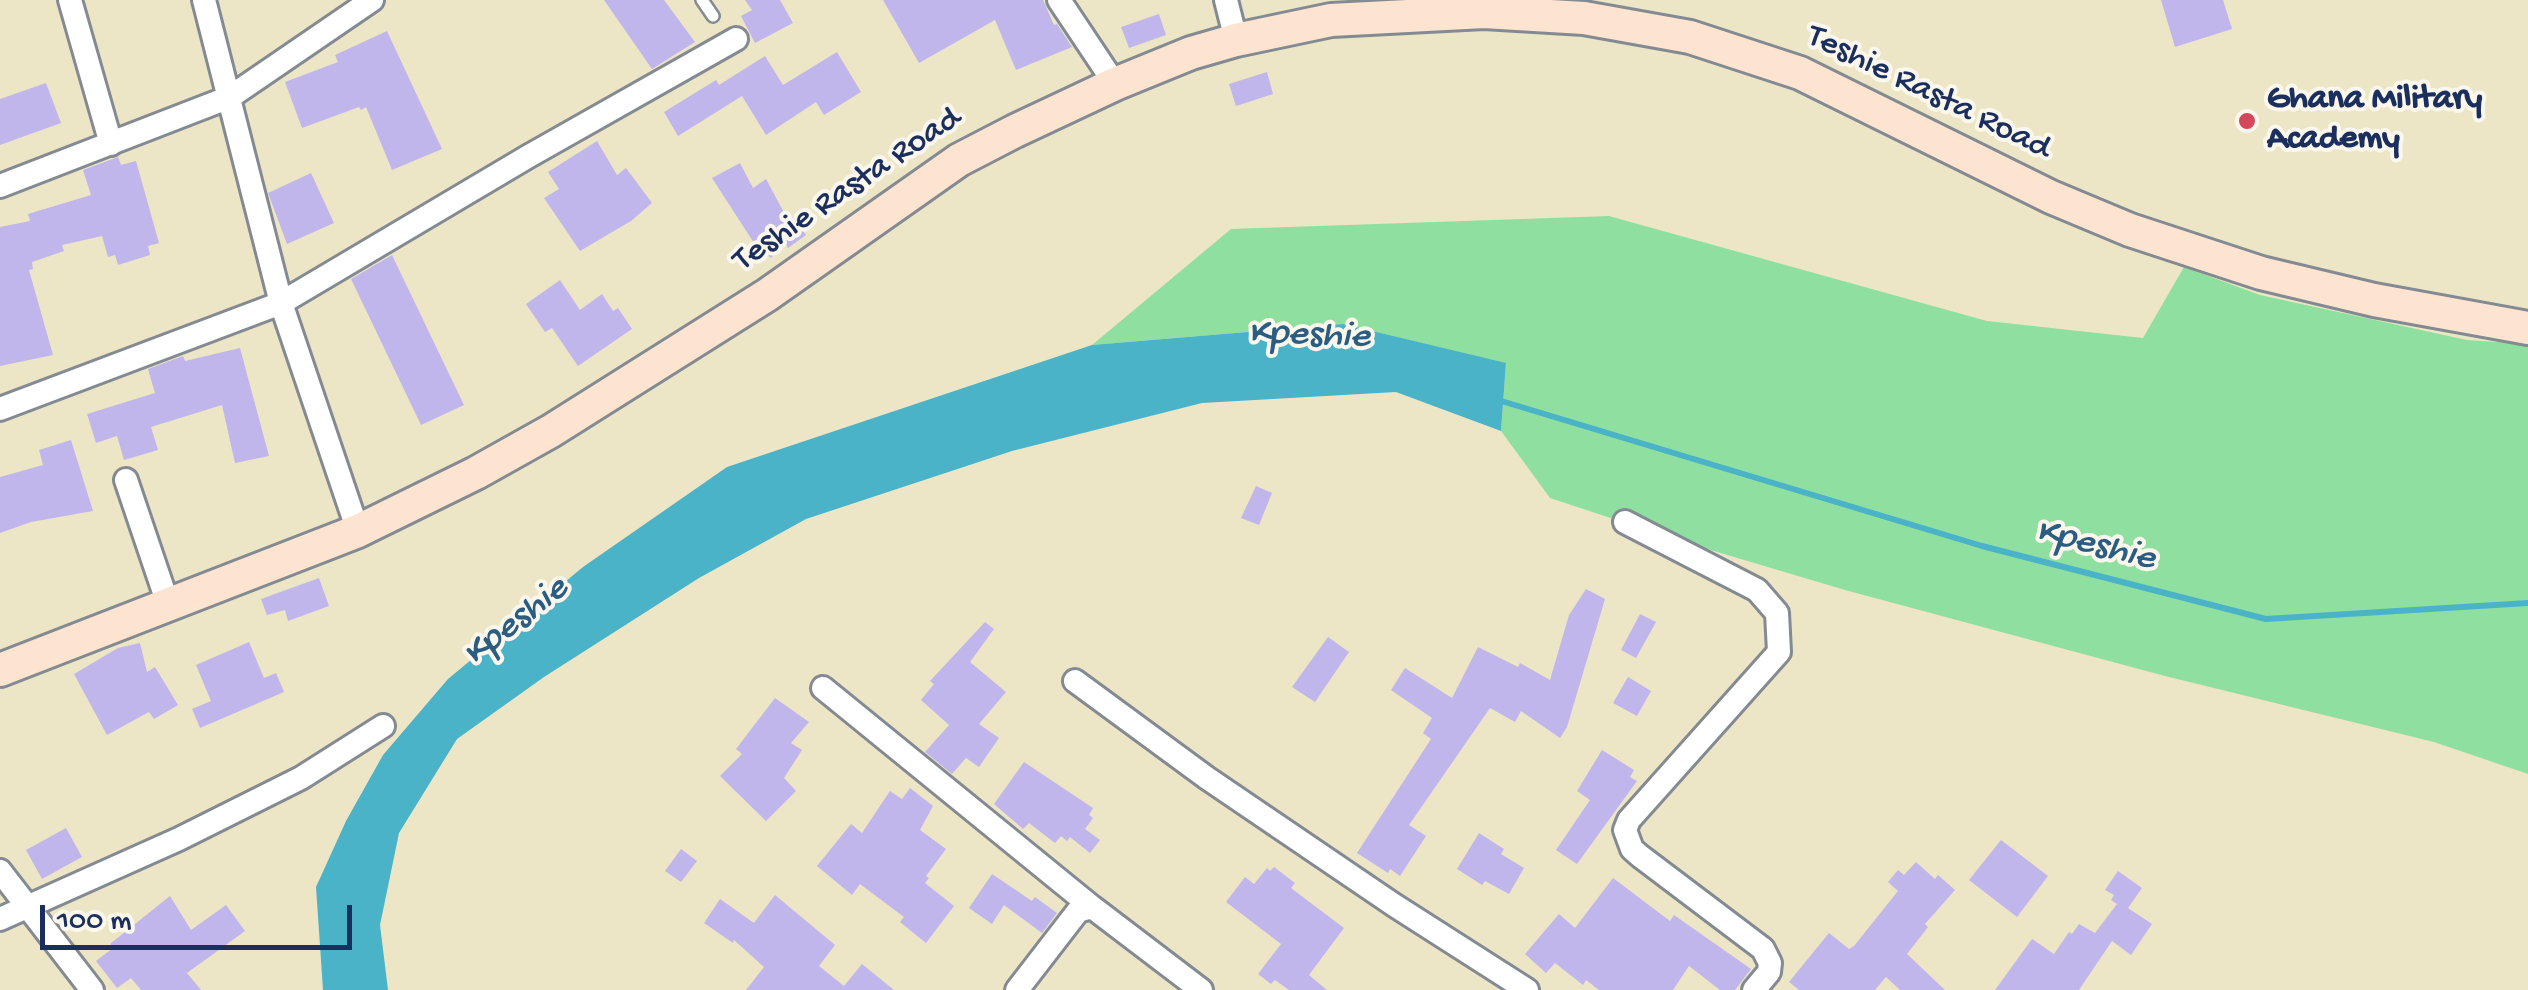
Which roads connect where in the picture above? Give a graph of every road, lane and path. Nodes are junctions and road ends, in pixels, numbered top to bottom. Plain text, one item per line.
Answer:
1 (70, 0) edge
2 (204, 0) edge
3 (372, 0) edge
4 (702, 0) edge
5 (1059, 0) edge
6 (1226, 0) edge
7 (713, 16) dead end
8 (736, 39) dead end
9 (1236, 40) junction
10 (1115, 84) junction
11 (230, 97) junction
12 (111, 144) junction
13 (0, 186) edge
14 (282, 303) junction
15 (2528, 328) edge
16 (0, 409) edge
17 (126, 480) dead end
18 (1625, 522) dead end
19 (358, 531) junction
20 (168, 604) junction
21 (0, 670) edge
22 (1075, 682) dead end
23 (824, 688) dead end
24 (383, 726) dead end
25 (0, 871) edge
26 (1092, 907) junction
27 (27, 908) junction
28 (0, 919) edge
29 (92, 990) edge
30 (1017, 990) edge
31 (1201, 990) edge
32 (1528, 990) edge
33 (1754, 990) edge

1 - 12 street
2 - 11 street
3 - 11 street
4 - 7 lane
5 - 10 street
6 - 9 street
8 - 14 street
9 - 10 main road, Teshie Rasta Road
9 - 15 main road, Teshie Rasta Road
10 - 19 main road, Teshie Rasta Road
11 - 12 street
11 - 14 street
12 - 13 street
14 - 16 street
14 - 19 street
17 - 20 street
18 - 33 street
19 - 20 main road, Teshie Rasta Road
20 - 21 main road, Teshie Rasta Road
22 - 32 street
23 - 26 street
24 - 27 street
25 - 27 street
26 - 30 street
26 - 31 street
27 - 28 street
27 - 29 street

